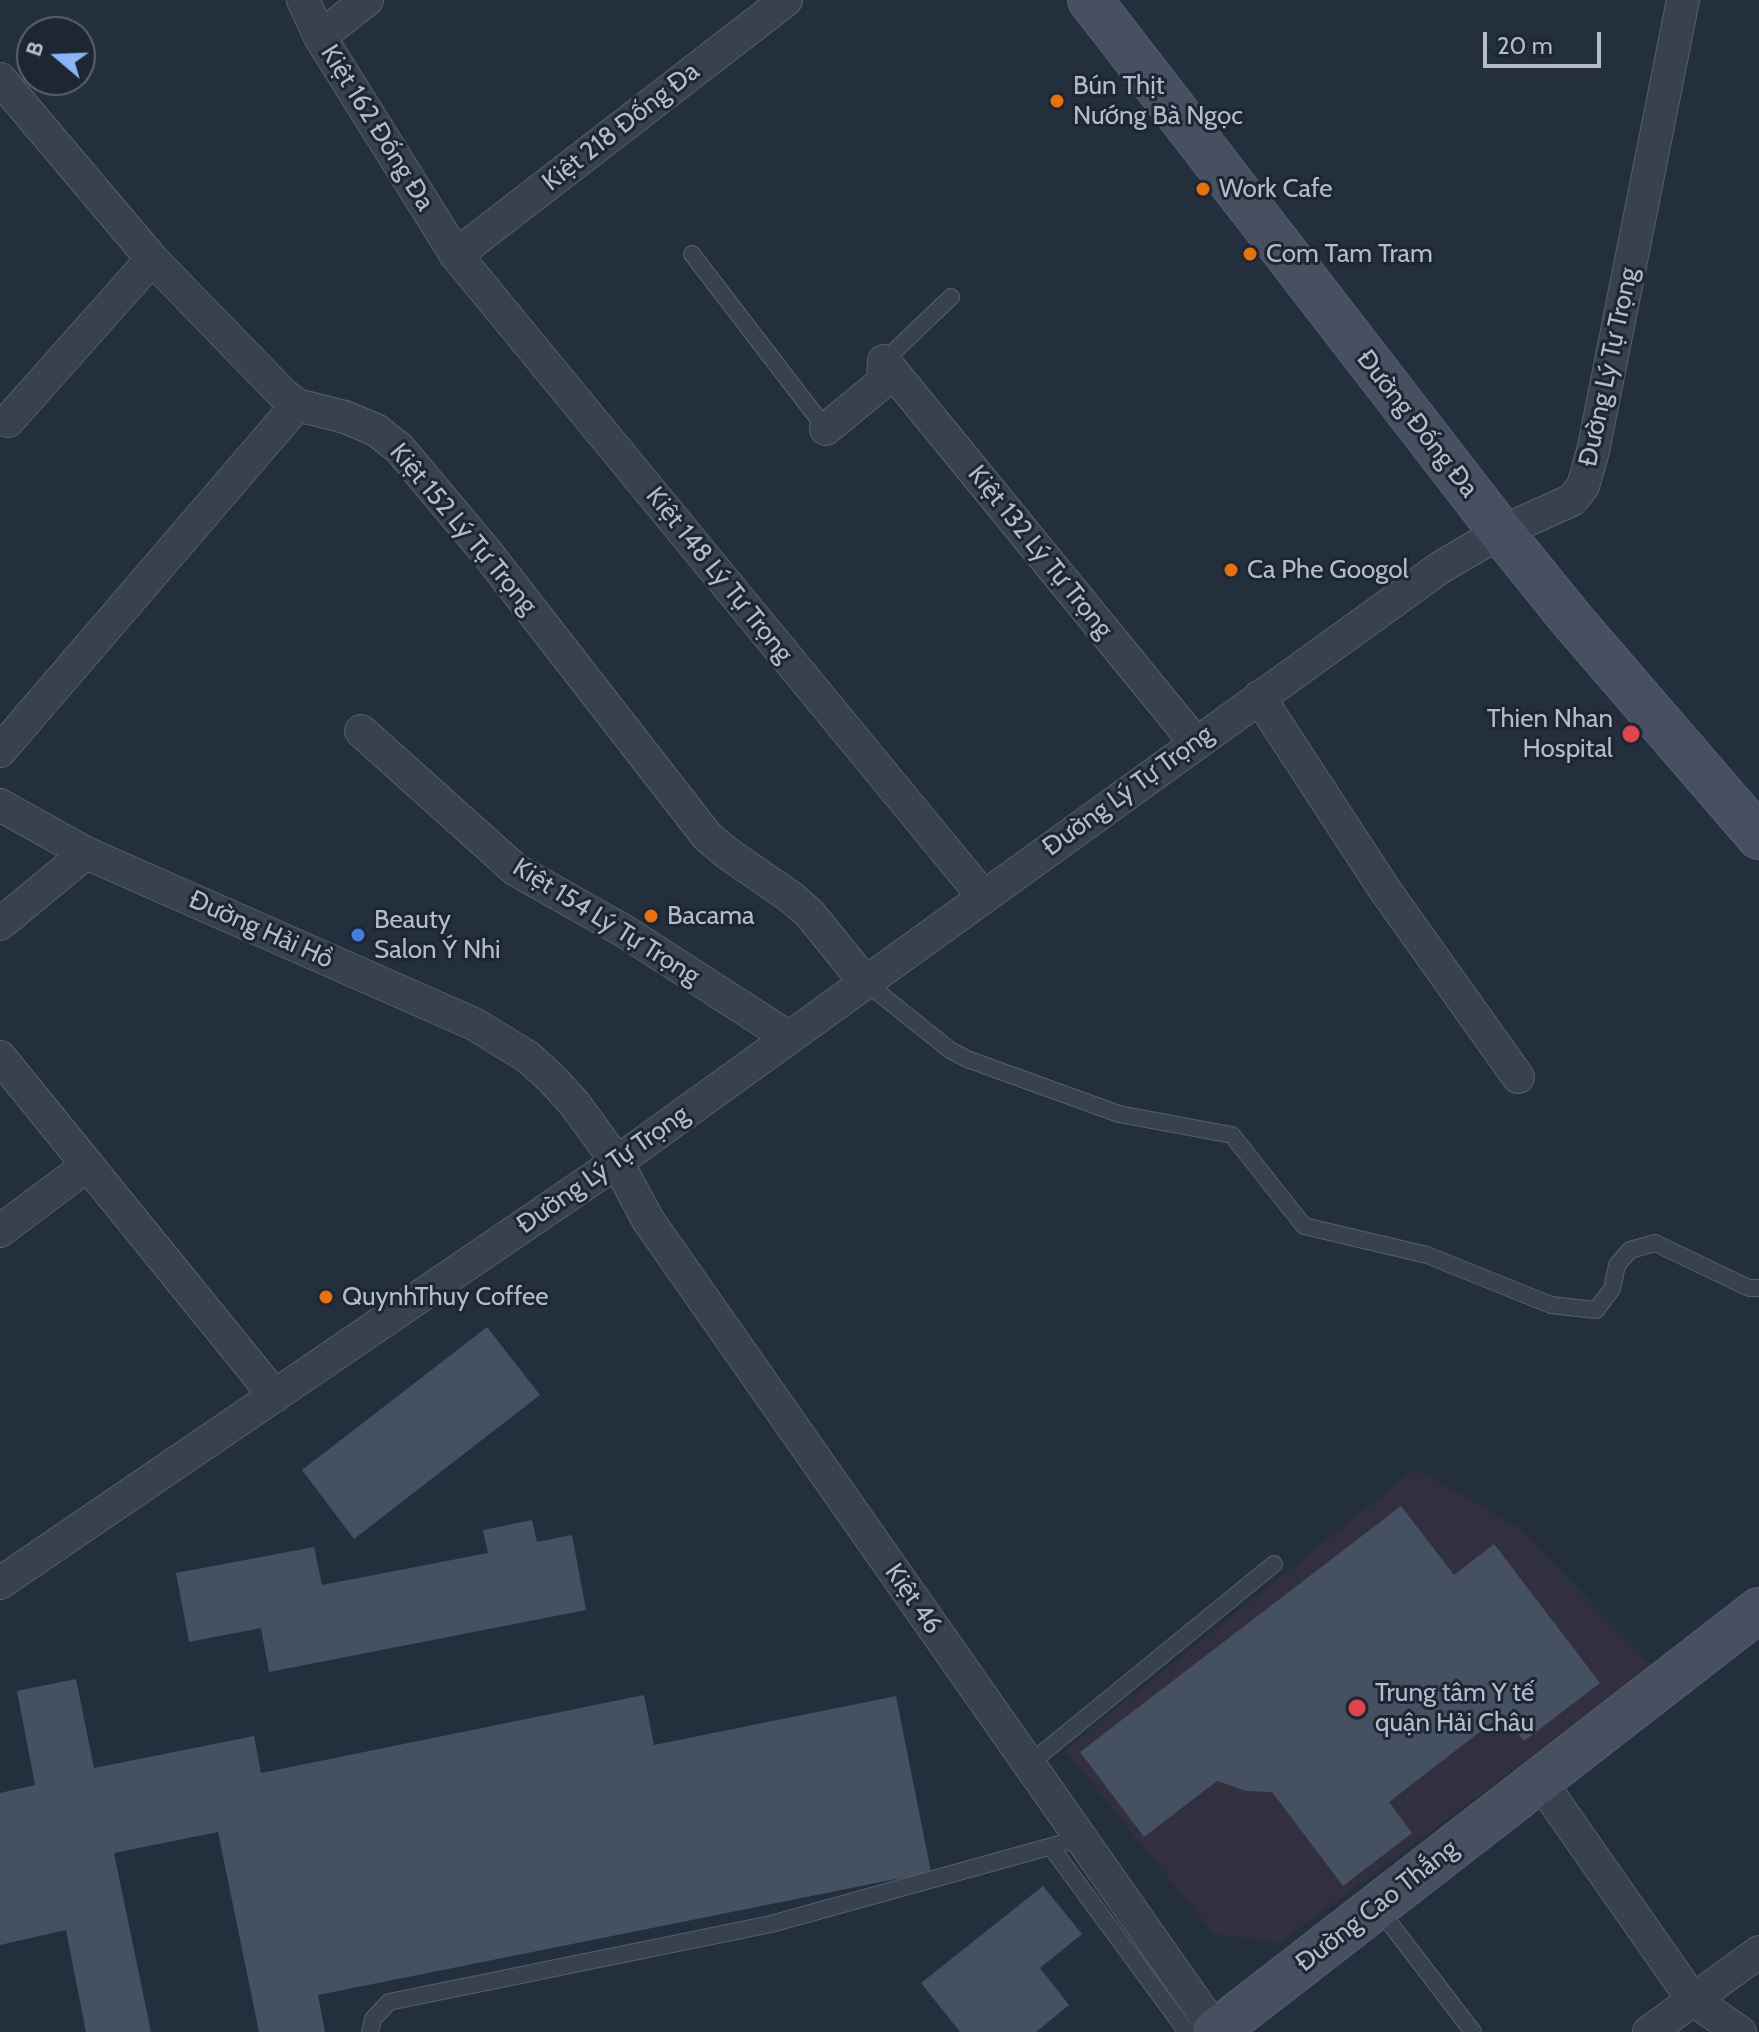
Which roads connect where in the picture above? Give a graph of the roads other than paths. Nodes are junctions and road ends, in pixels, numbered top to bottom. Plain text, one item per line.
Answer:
1 (303, 0) edge
2 (367, 0) edge
3 (786, 0) edge
4 (1090, 0) edge
5 (1683, 0) edge
6 (320, 37) junction
7 (0, 79) edge
8 (692, 254) dead end
9 (456, 255) junction
10 (152, 259) junction
11 (951, 297) dead end
12 (884, 361) junction
13 (297, 405) junction
14 (8, 421) dead end
15 (826, 429) joint
16 (1501, 532) junction
17 (1259, 697) junction
18 (361, 731) dead end
19 (1195, 742) junction
20 (0, 751) edge
21 (0, 805) edge
22 (1759, 837) edge
23 (86, 853) junction
24 (983, 896) junction
25 (0, 924) edge
26 (865, 982) junction
27 (788, 1037) junction
28 (0, 1057) edge
29 (1518, 1077) dead end
30 (617, 1162) junction
31 (88, 1165) junction
32 (0, 1231) edge
33 (1759, 1288) edge
34 (275, 1396) junction
35 (1274, 1564) dead end
36 (0, 1583) edge
37 (1759, 1610) edge
38 (1029, 1764) junction
39 (1540, 1781) junction
40 (1066, 1843) junction
41 (1376, 1906) junction
42 (1759, 1952) edge
43 (1693, 2000) junction
44 (370, 2032) edge
45 (1187, 2032) edge
46 (1215, 2032) edge
47 (1473, 2032) edge
48 (1649, 2032) edge
49 (1740, 2032) edge

1 - 6 street, Kiệt 162 Đống Đa
2 - 6 street
3 - 9 street, Kiệt 218 Đống Đa
4 - 16 main road, Đường Đống Đa
5 - 16 street, Đường Lý Tự Trọng
6 - 9 street, Kiệt 162 Đống Đa
7 - 10 street, Kiệt 152 Lý Tự Trọng
8 - 15 lane
9 - 24 street, Kiệt 148 Lý Tự Trọng
10 - 13 street, Kiệt 152 Lý Tự Trọng
10 - 14 street
11 - 12 lane
12 - 15 street
12 - 19 street, Kiệt 132 Lý Tự Trọng
13 - 20 street
13 - 26 street, Kiệt 152 Lý Tự Trọng
16 - 17 street, Đường Lý Tự Trọng
16 - 22 main road, Đường Đống Đa
17 - 19 street, Đường Lý Tự Trọng
17 - 29 street
18 - 27 street, Kiệt 154 Lý Tự Trọng
19 - 24 street, Đường Lý Tự Trọng
21 - 23 street, Đường Hải Hồ
23 - 25 street
23 - 30 street, Đường Hải Hồ
24 - 26 street, Đường Lý Tự Trọng
26 - 27 street, Đường Lý Tự Trọng
26 - 33 lane
27 - 30 street, Đường Lý Tự Trọng
28 - 31 street
30 - 34 street, Đường Lý Tự Trọng
30 - 38 street, Kiệt 46
31 - 32 street
31 - 34 street
34 - 36 street, Đường Lý Tự Trọng
35 - 38 lane
37 - 39 main road, Đường Cao Thắng
38 - 40 street, Kiệt 46
39 - 41 main road, Đường Cao Thắng
39 - 43 street
40 - 44 lane
40 - 45 lane
40 - 46 street, Kiệt 46
41 - 46 main road, Đường Cao Thắng
41 - 47 lane
42 - 43 street
43 - 48 street
43 - 49 street

